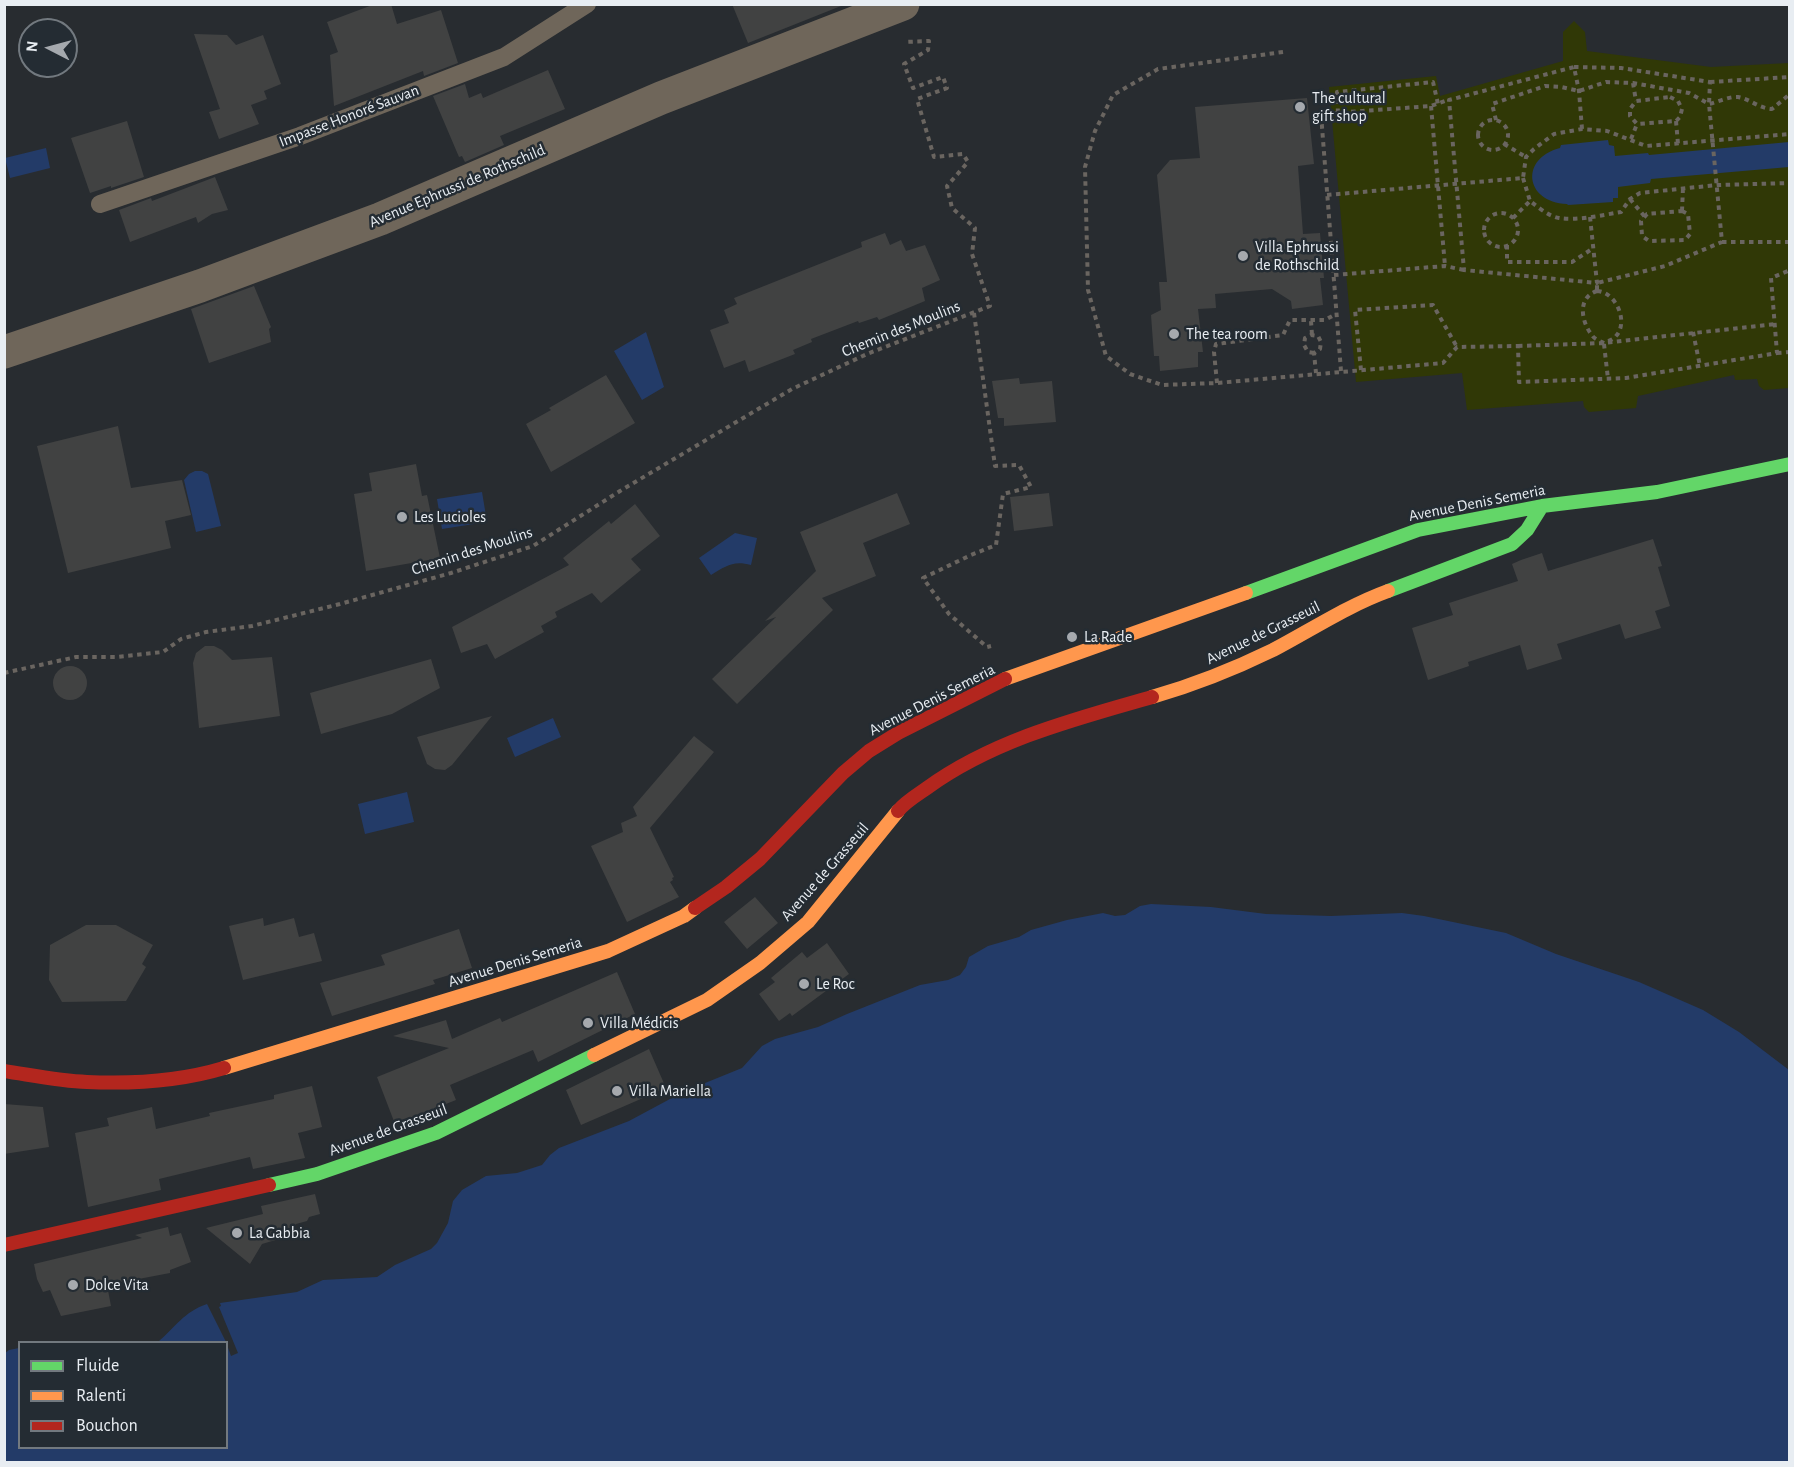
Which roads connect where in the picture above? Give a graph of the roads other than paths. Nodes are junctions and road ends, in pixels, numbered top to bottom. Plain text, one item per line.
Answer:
1 (587, 4) edge
2 (895, 7) edge
3 (100, 204) dead end
4 (4, 352) edge
5 (1790, 464) edge
6 (1542, 506) junction
7 (4, 1071) edge
8 (4, 1245) edge

1 - 3 lane, Impasse Honoré Sauvan
2 - 4 street, Avenue Ephrussi de Rothschild
5 - 6 main road, Avenue Denis Semeria
6 - 7 main road, Avenue Denis Semeria
6 - 8 main road, Avenue de Grasseuil

